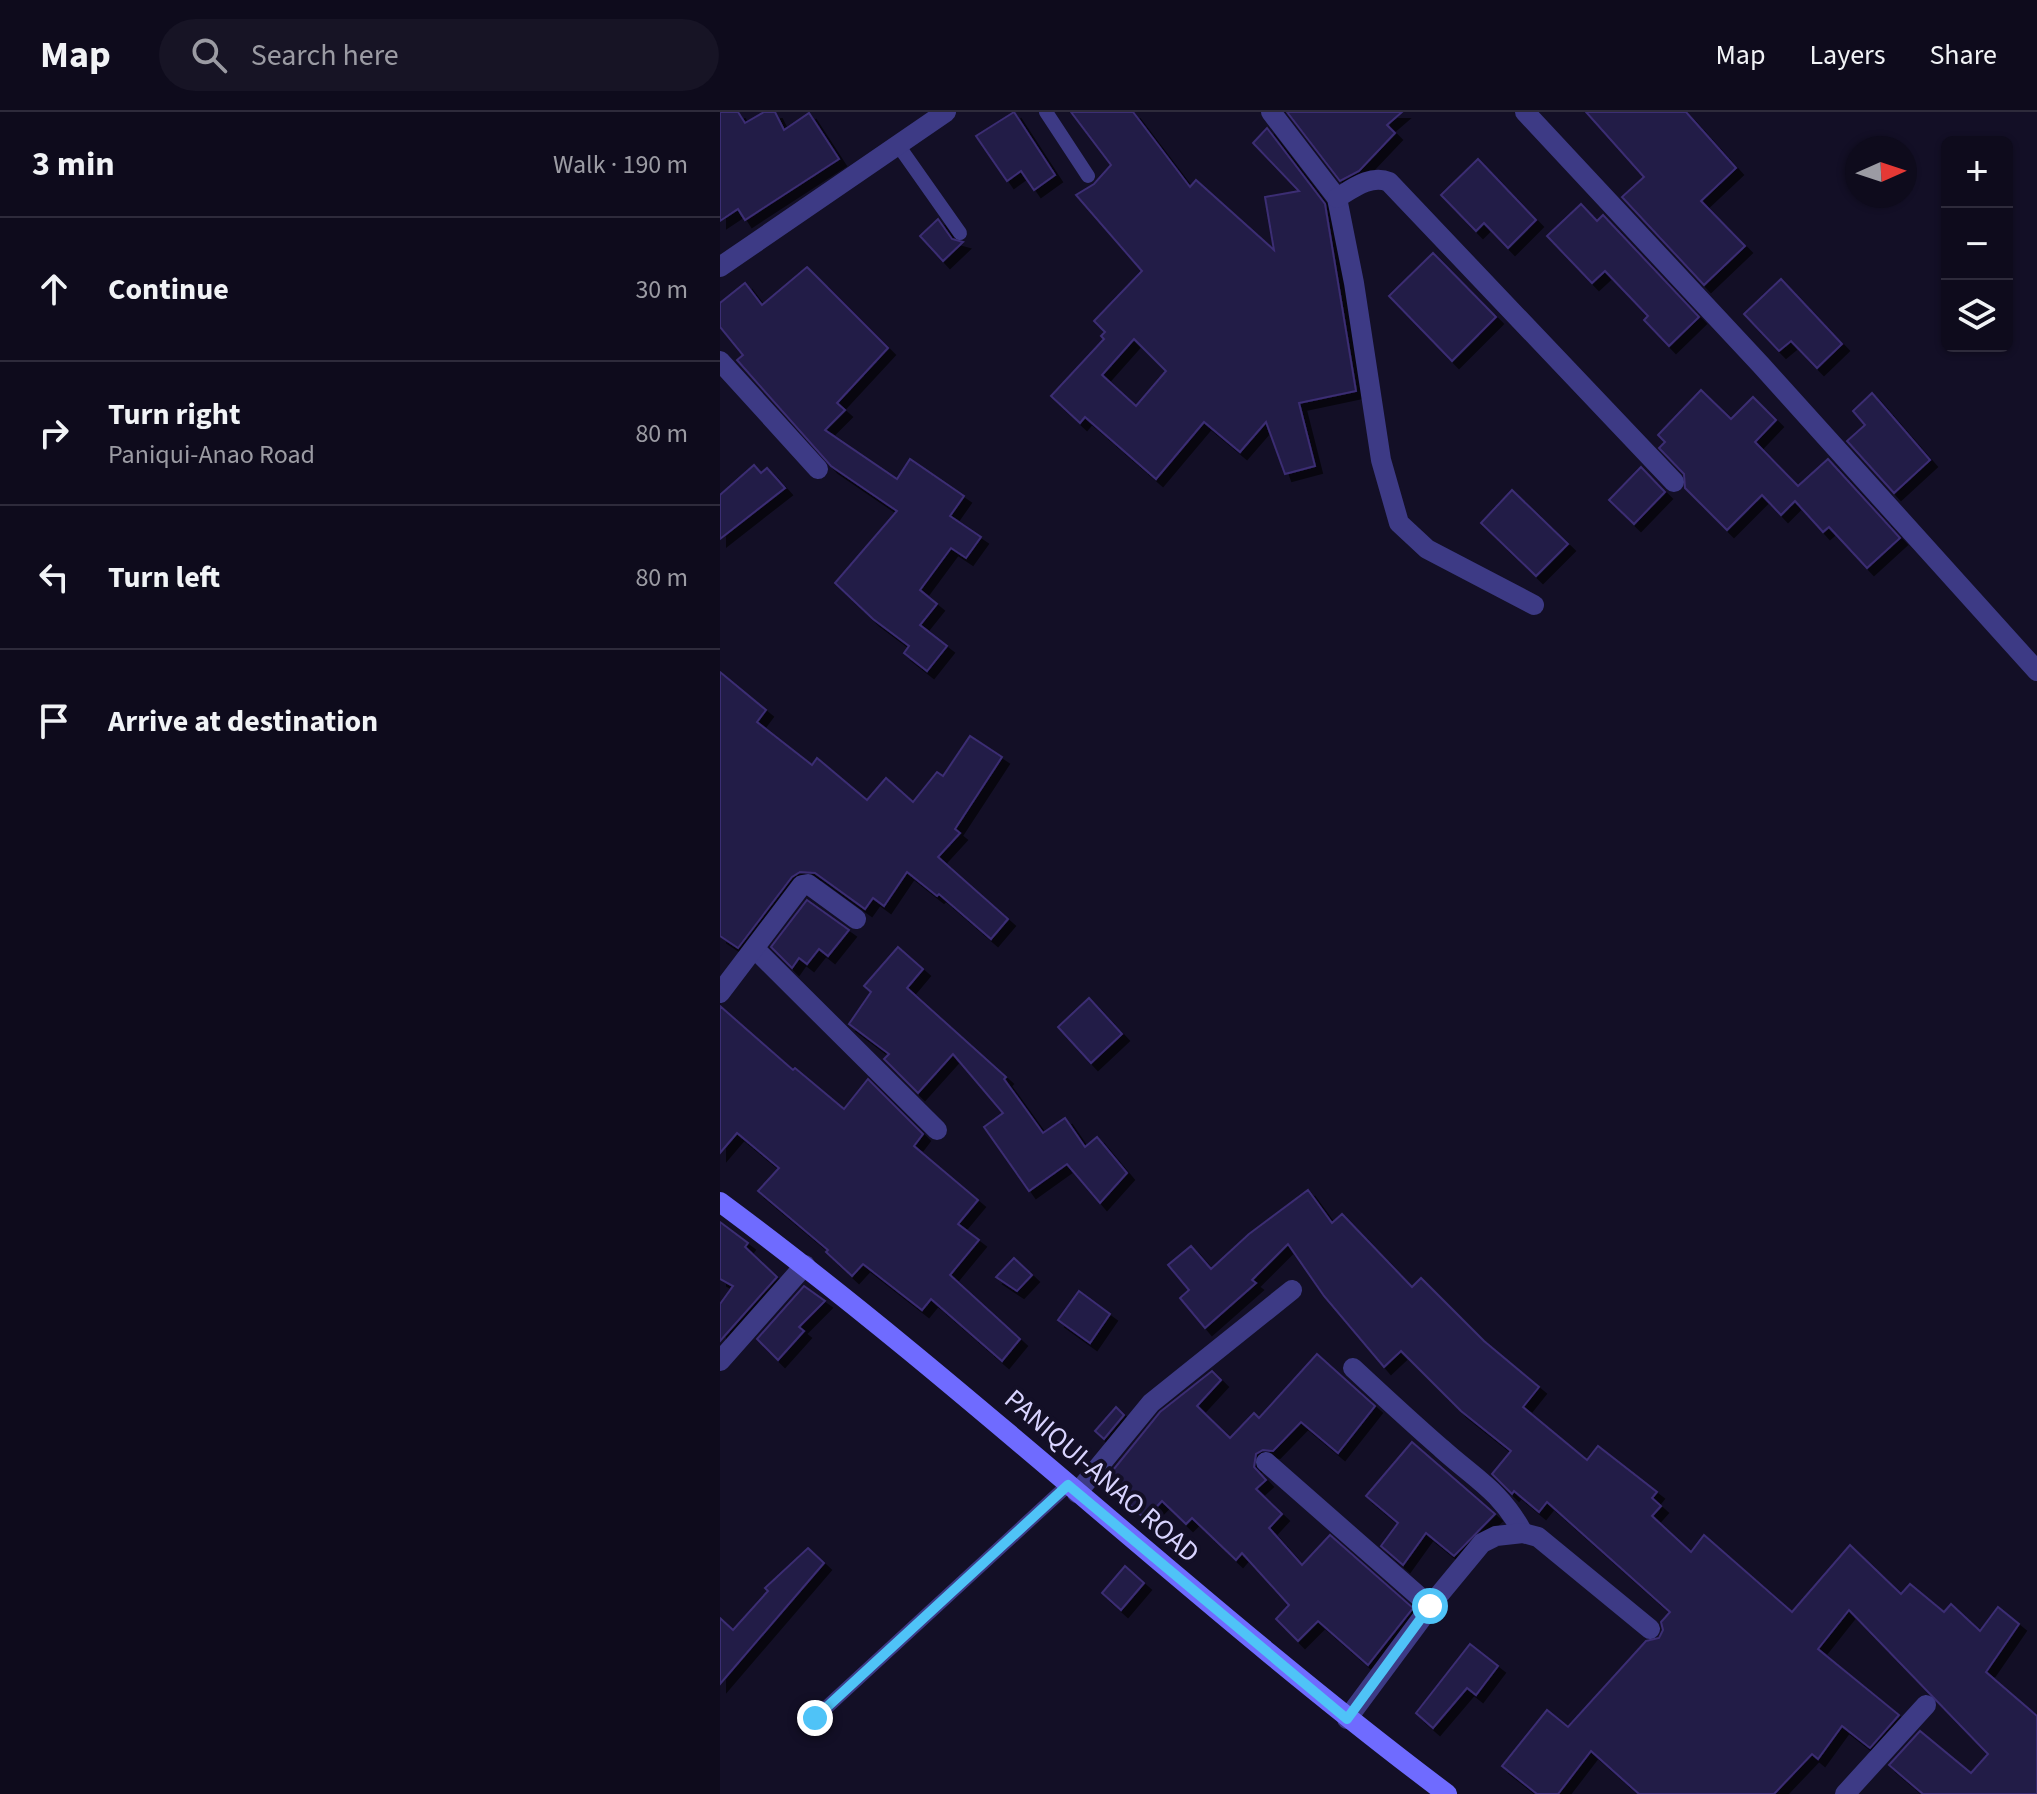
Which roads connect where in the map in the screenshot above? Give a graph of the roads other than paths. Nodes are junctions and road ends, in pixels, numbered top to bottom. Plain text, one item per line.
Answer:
1 (946, 112) edge
2 (1046, 112) edge
3 (1271, 112) edge
4 (1525, 112) edge
5 (898, 145) junction
6 (1088, 176) dead end
7 (1337, 198) junction
8 (960, 233) dead end
9 (720, 267) edge
10 (720, 361) edge
11 (818, 469) dead end
12 (1674, 482) dead end
13 (1534, 605) dead end
14 (2037, 671) edge
15 (856, 919) dead end
16 (755, 949) junction
17 (720, 993) edge
18 (937, 1130) dead end
19 (720, 1202) edge
20 (805, 1265) junction
21 (1292, 1290) dead end
22 (720, 1361) edge
23 (1353, 1368) dead end
24 (1266, 1462) dead end
25 (1072, 1489) junction
26 (1523, 1533) junction
27 (1430, 1606) junction
28 (1650, 1629) dead end
29 (1926, 1705) dead end
30 (815, 1718) dead end
31 (1347, 1719) junction
32 (1447, 1794) edge
33 (1845, 1794) edge

1 - 5 street
2 - 6 lane
3 - 7 street
4 - 14 street
5 - 8 lane
5 - 9 street
7 - 12 street
7 - 13 street
10 - 11 street
15 - 16 street
16 - 17 street
16 - 18 street
19 - 20 main road, PANIQUI-ANAO ROAD
20 - 22 street
20 - 25 main road, PANIQUI-ANAO ROAD
21 - 25 street
23 - 26 street
24 - 27 street
25 - 30 lane
25 - 31 main road, PANIQUI-ANAO ROAD
26 - 27 street
26 - 28 street
27 - 31 street
29 - 33 street
31 - 32 main road, PANIQUI-ANAO ROAD

